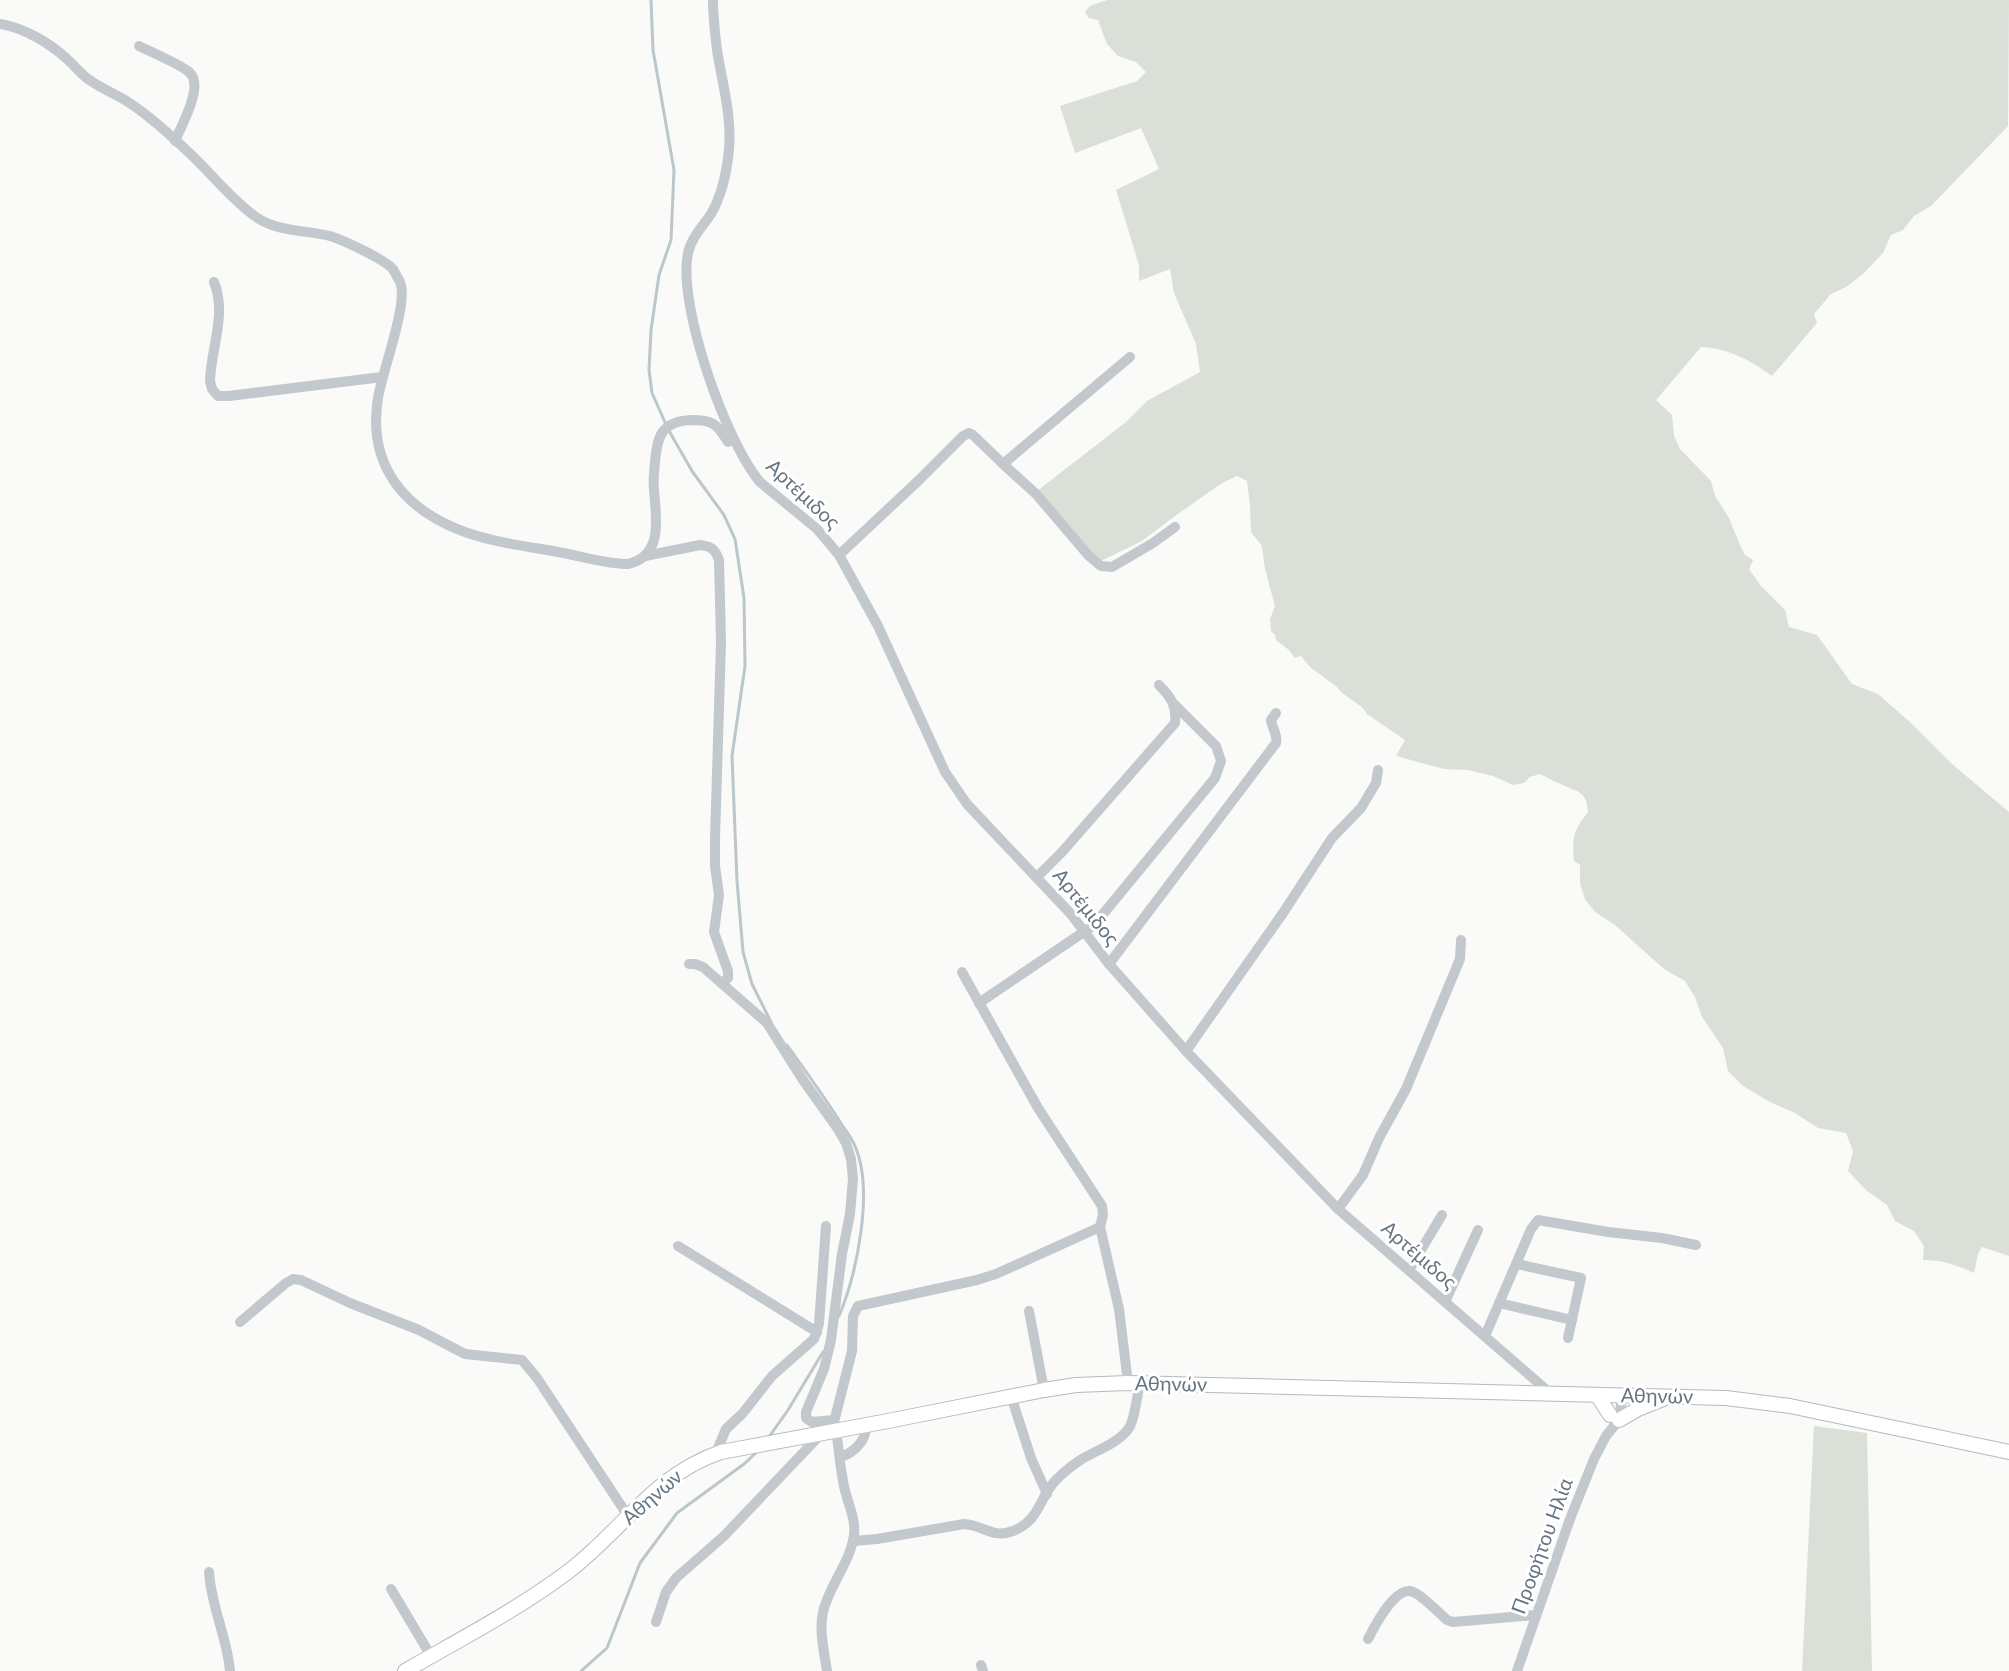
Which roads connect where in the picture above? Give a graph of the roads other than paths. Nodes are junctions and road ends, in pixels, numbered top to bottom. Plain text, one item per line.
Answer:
1 (713, 0) edge
2 (0, 24) edge
3 (139, 46) dead end
4 (175, 141) junction
5 (214, 282) dead end
6 (1130, 357) dead end
7 (381, 377) junction
8 (1003, 464) junction
9 (752, 473) junction
10 (1175, 527) dead end
11 (839, 555) junction
12 (645, 556) junction
13 (1159, 685) dead end
14 (1174, 705) junction
15 (1276, 713) dead end
16 (1378, 770) dead end
17 (1037, 877) junction
18 (1085, 932) junction
19 (1461, 940) dead end
20 (689, 964) dead end
21 (1109, 964) junction
22 (962, 972) dead end
23 (722, 983) junction
24 (979, 1003) junction
25 (1186, 1051) junction
26 (1338, 1209) junction
27 (1442, 1215) dead end
28 (826, 1226) dead end
29 (1100, 1227) junction
30 (1478, 1230) dead end
31 (1696, 1245) dead end
32 (678, 1246) dead end
33 (1517, 1264) junction
34 (1409, 1270) junction
35 (1445, 1302) junction
36 (1499, 1303) junction
37 (1029, 1311) dead end
38 (1572, 1320) junction
39 (240, 1322) dead end
40 (817, 1332) junction
41 (1485, 1336) junction
42 (1568, 1338) dead end
43 (1134, 1383) junction
44 (1044, 1390) junction
45 (1550, 1393) junction
46 (1597, 1395) junction
47 (1618, 1395) junction
48 (1011, 1396) junction
49 (1670, 1397) junction
50 (1614, 1417) junction
51 (866, 1425) junction
52 (831, 1429) junction
53 (2009, 1452) edge
54 (718, 1453) junction
55 (840, 1457) junction
56 (1047, 1494) junction
57 (628, 1516) junction
58 (853, 1541) junction
59 (209, 1572) dead end
60 (391, 1589) dead end
61 (1536, 1615) junction
62 (656, 1622) dead end
63 (1368, 1639) dead end
64 (430, 1656) junction
65 (230, 1671) edge
66 (405, 1671) edge
67 (827, 1671) edge
68 (1517, 1671) edge

1 - 9 street, Αρτέμιδος
2 - 4 street
3 - 4 street
4 - 7 street
5 - 7 street
6 - 8 street
7 - 12 street
8 - 10 street
8 - 11 street
9 - 11 street, Αρτέμιδος
9 - 12 street
11 - 17 street, Αρτέμιδος
12 - 23 street
13 - 14 street
14 - 17 street
14 - 18 street
15 - 21 street
16 - 25 street
17 - 18 street, Αρτέμιδος
18 - 21 street, Αρτέμιδος
18 - 24 street
19 - 26 street
20 - 23 street
21 - 25 street, Αρτέμιδος
22 - 24 street
23 - 52 street
24 - 29 street
25 - 26 street, Αρτέμιδος
26 - 34 street, Αρτέμιδος
27 - 34 street
28 - 40 street
29 - 43 street
29 - 52 street
30 - 35 street
31 - 33 street
32 - 40 street
33 - 36 street
33 - 38 street
34 - 35 street, Αρτέμιδος
35 - 41 street, Αρτέμιδος
36 - 38 street
36 - 41 street
37 - 44 street
38 - 42 street
39 - 57 street
40 - 54 street
41 - 45 street, Αρτέμιδος
43 - 44 main road, Αθηνών
43 - 45 main road, Αθηνών
43 - 56 street
44 - 48 main road, Αθηνών
45 - 46 main road, Αθηνών
46 - 47 main road, Αθηνών
46 - 50 main road
47 - 49 main road, Αθηνών
47 - 50 street
48 - 51 main road, Αθηνών
48 - 56 street
49 - 50 main road
49 - 53 main road, Αθηνών
50 - 61 street, Προφήτου Ηλία
51 - 52 main road, Αθηνών
51 - 55 street
52 - 54 main road, Αθηνών
52 - 55 street
52 - 62 street
54 - 57 main road, Αθηνών
55 - 58 street
56 - 58 street
57 - 64 main road, Αθηνών
58 - 67 street
59 - 65 street
60 - 64 street
61 - 63 street
61 - 68 street, Προφήτου Ηλία
64 - 66 main road, Αθηνών

